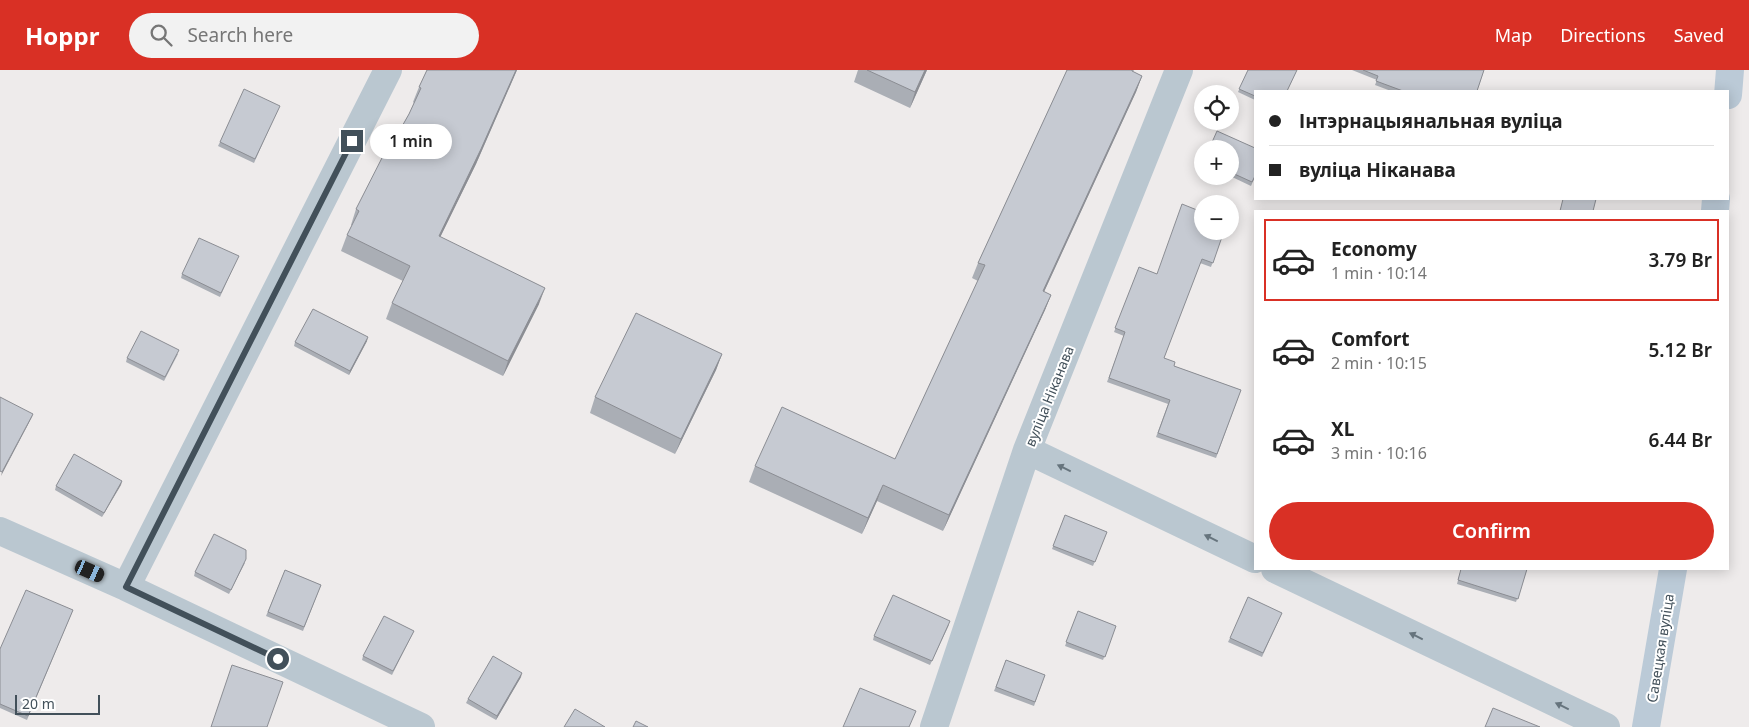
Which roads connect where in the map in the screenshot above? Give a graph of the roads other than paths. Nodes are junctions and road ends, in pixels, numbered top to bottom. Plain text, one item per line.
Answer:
1 (388, 70) edge
2 (1179, 70) edge
3 (1730, 70) edge
4 (1728, 90) edge
5 (1027, 450) junction
6 (0, 531) edge
7 (1254, 559) edge
8 (1277, 570) edge
9 (1673, 570) edge
10 (126, 587) junction
11 (422, 727) edge
12 (934, 727) edge
13 (1606, 727) edge
14 (1646, 727) edge

1 - 10 street
2 - 5 street, вуліца Ніканава
3 - 4 main road
7 -> 5 street
5 - 12 street, вуліца Ніканава
6 - 10 street
13 -> 8 street
9 - 14 main road, Савецкая вуліца
10 - 11 street

